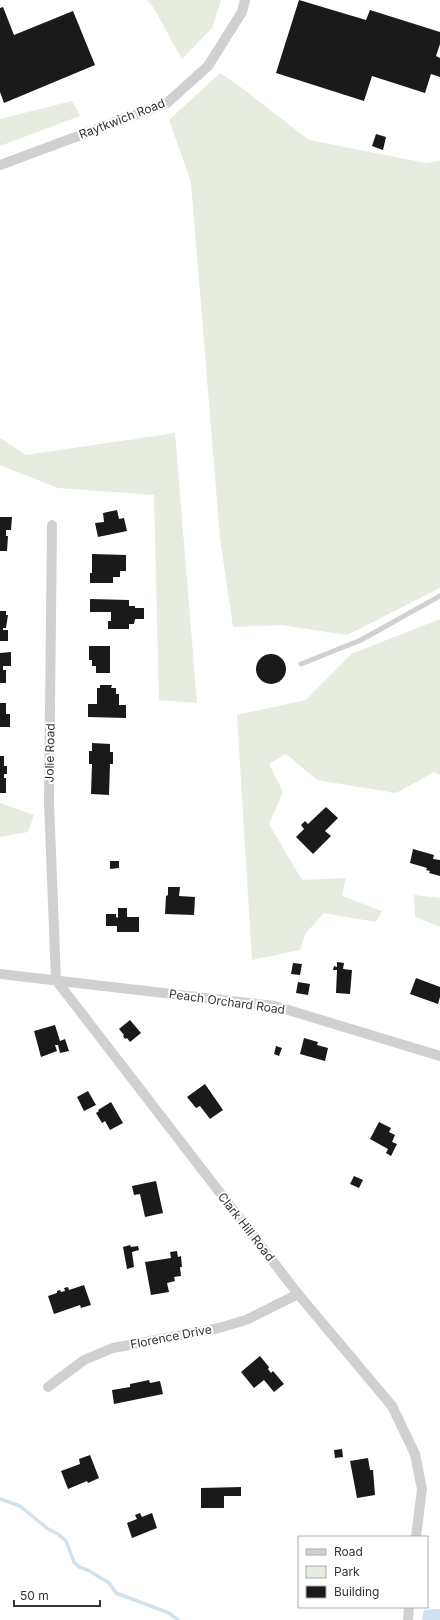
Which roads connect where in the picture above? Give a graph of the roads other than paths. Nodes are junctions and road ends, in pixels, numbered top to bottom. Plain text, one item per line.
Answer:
1 (245, 0) edge
2 (0, 165) edge
3 (52, 525) dead end
4 (440, 596) edge
5 (301, 664) dead end
6 (0, 974) edge
7 (56, 980) junction
8 (440, 1056) edge
9 (298, 1294) junction
10 (48, 1387) dead end
11 (416, 1536) edge
12 (409, 1608) edge
13 (408, 1620) edge

1 - 2 street, Raytkwich Road
3 - 7 street, Jolie Road
4 - 5 lane
6 - 7 street
7 - 8 street, Peach Orchard Road
7 - 9 street, Clark Hill Road
9 - 10 street, Florence Drive
9 - 11 street, Clark Hill Road
12 - 13 street

